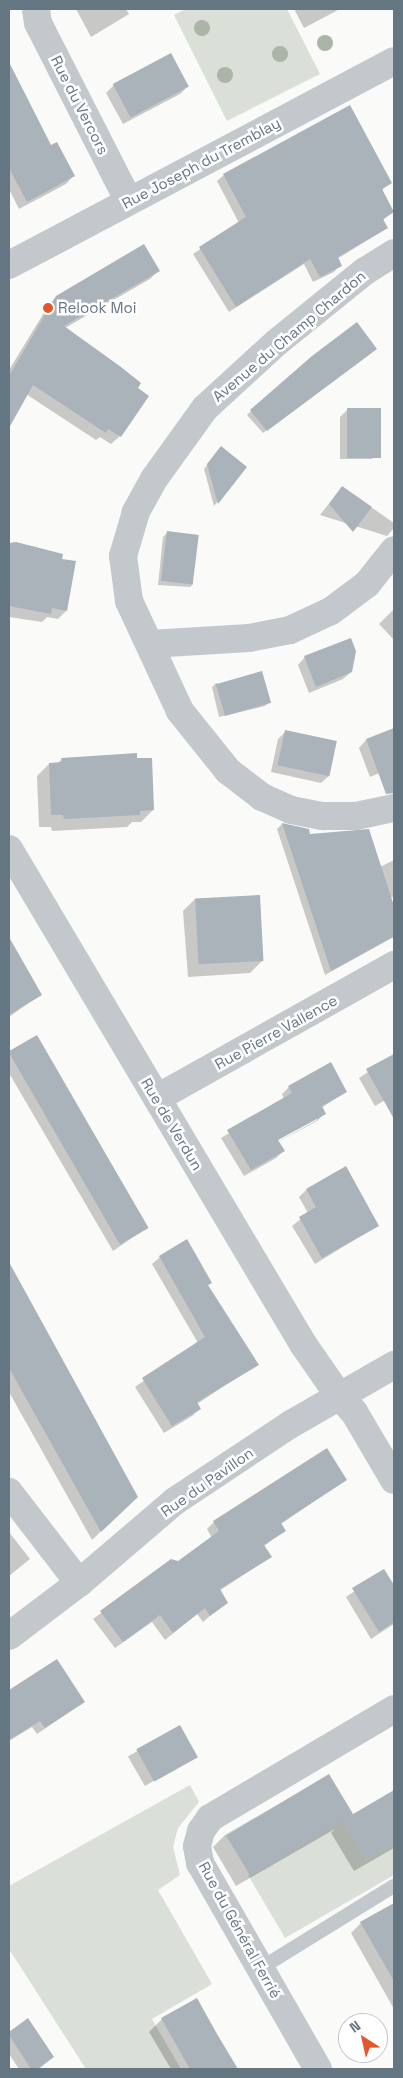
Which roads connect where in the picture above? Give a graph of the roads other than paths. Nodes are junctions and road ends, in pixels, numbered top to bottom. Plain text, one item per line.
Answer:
1 (36, 9) edge
2 (394, 61) edge
3 (128, 200) junction
4 (394, 253) edge
5 (9, 265) edge
6 (394, 550) edge
7 (150, 644) junction
8 (394, 808) edge
9 (9, 849) edge
10 (394, 965) edge
11 (157, 1098) junction
12 (394, 1365) edge
13 (339, 1396) junction
14 (394, 1480) edge
15 (9, 1492) edge
16 (79, 1583) junction
17 (9, 1636) edge
18 (394, 1709) edge
19 (394, 1886) edge
20 (261, 1968) junction
21 (318, 2069) edge

1 - 3 street, Rue du Vercors
2 - 3 street, Rue Joseph du Tremblay
3 - 5 street, Rue Joseph du Tremblay
4 - 7 street, Avenue du Champ Chardon
6 - 7 street
7 - 8 street, Avenue du Champ Chardon
9 - 11 street, Rue de Verdun
10 - 11 street, Rue Pierre Vallence
11 - 13 street, Rue de Verdun
12 - 13 street, Rue du Pavillon
13 - 14 street, Rue de Verdun
13 - 16 street, Rue du Pavillon
15 - 16 street
16 - 17 street, Rue du Pavillon
18 - 20 street, Rue du Général Ferrié
19 - 20 lane
20 - 21 street, Rue du Général Ferrié

